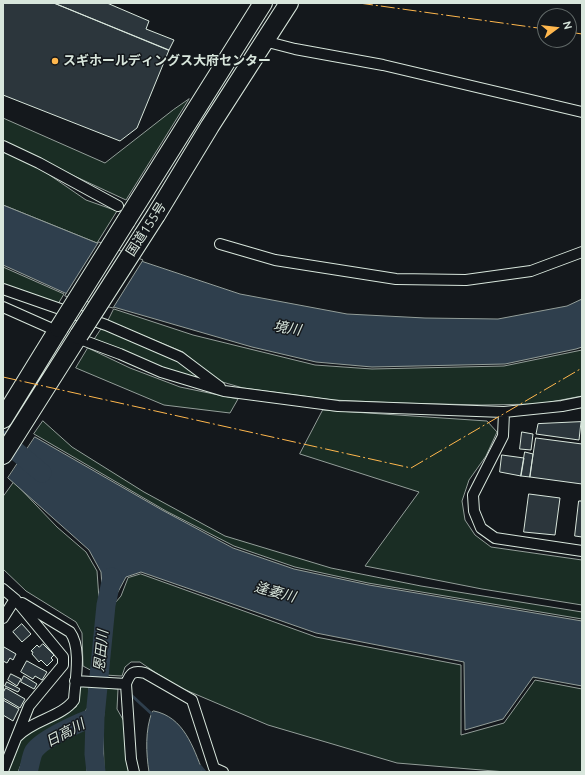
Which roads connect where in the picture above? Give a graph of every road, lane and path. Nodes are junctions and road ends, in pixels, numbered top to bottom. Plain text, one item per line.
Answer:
1 (263, 3) edge
2 (289, 3) edge
3 (264, 41) junction
4 (582, 112) edge
5 (3, 146) edge
6 (122, 213) junction
7 (220, 244) dead end
8 (582, 252) edge
9 (3, 289) edge
10 (3, 307) edge
11 (57, 330) junction
12 (77, 338) junction
13 (224, 391) junction
14 (582, 402) edge
15 (504, 412) junction
16 (3, 418) edge
17 (3, 455) edge
18 (582, 551) edge
19 (3, 589) edge
20 (15, 599) junction
21 (3, 618) edge
22 (75, 681) junction
23 (126, 684) junction
24 (15, 740) junction
25 (3, 771) edge
26 (134, 772) edge
27 (223, 772) edge

1 - 6 highway, 国道155号
2 - 3 highway, 国道155号
3 - 4 street
3 - 12 highway, 国道155号, bridge
5 - 6 street
6 - 11 highway, 国道155号, bridge
7 - 8 street
9 - 13 street
10 - 11 street
11 - 16 highway, 国道155号
12 - 13 street
12 - 17 highway, 国道155号
13 - 15 street
14 - 15 street
15 - 18 street
19 - 20 street
20 - 21 street
20 - 22 street
20 - 24 street
22 - 23 street
22 - 24 street
23 - 26 street
23 - 27 street
24 - 25 street

